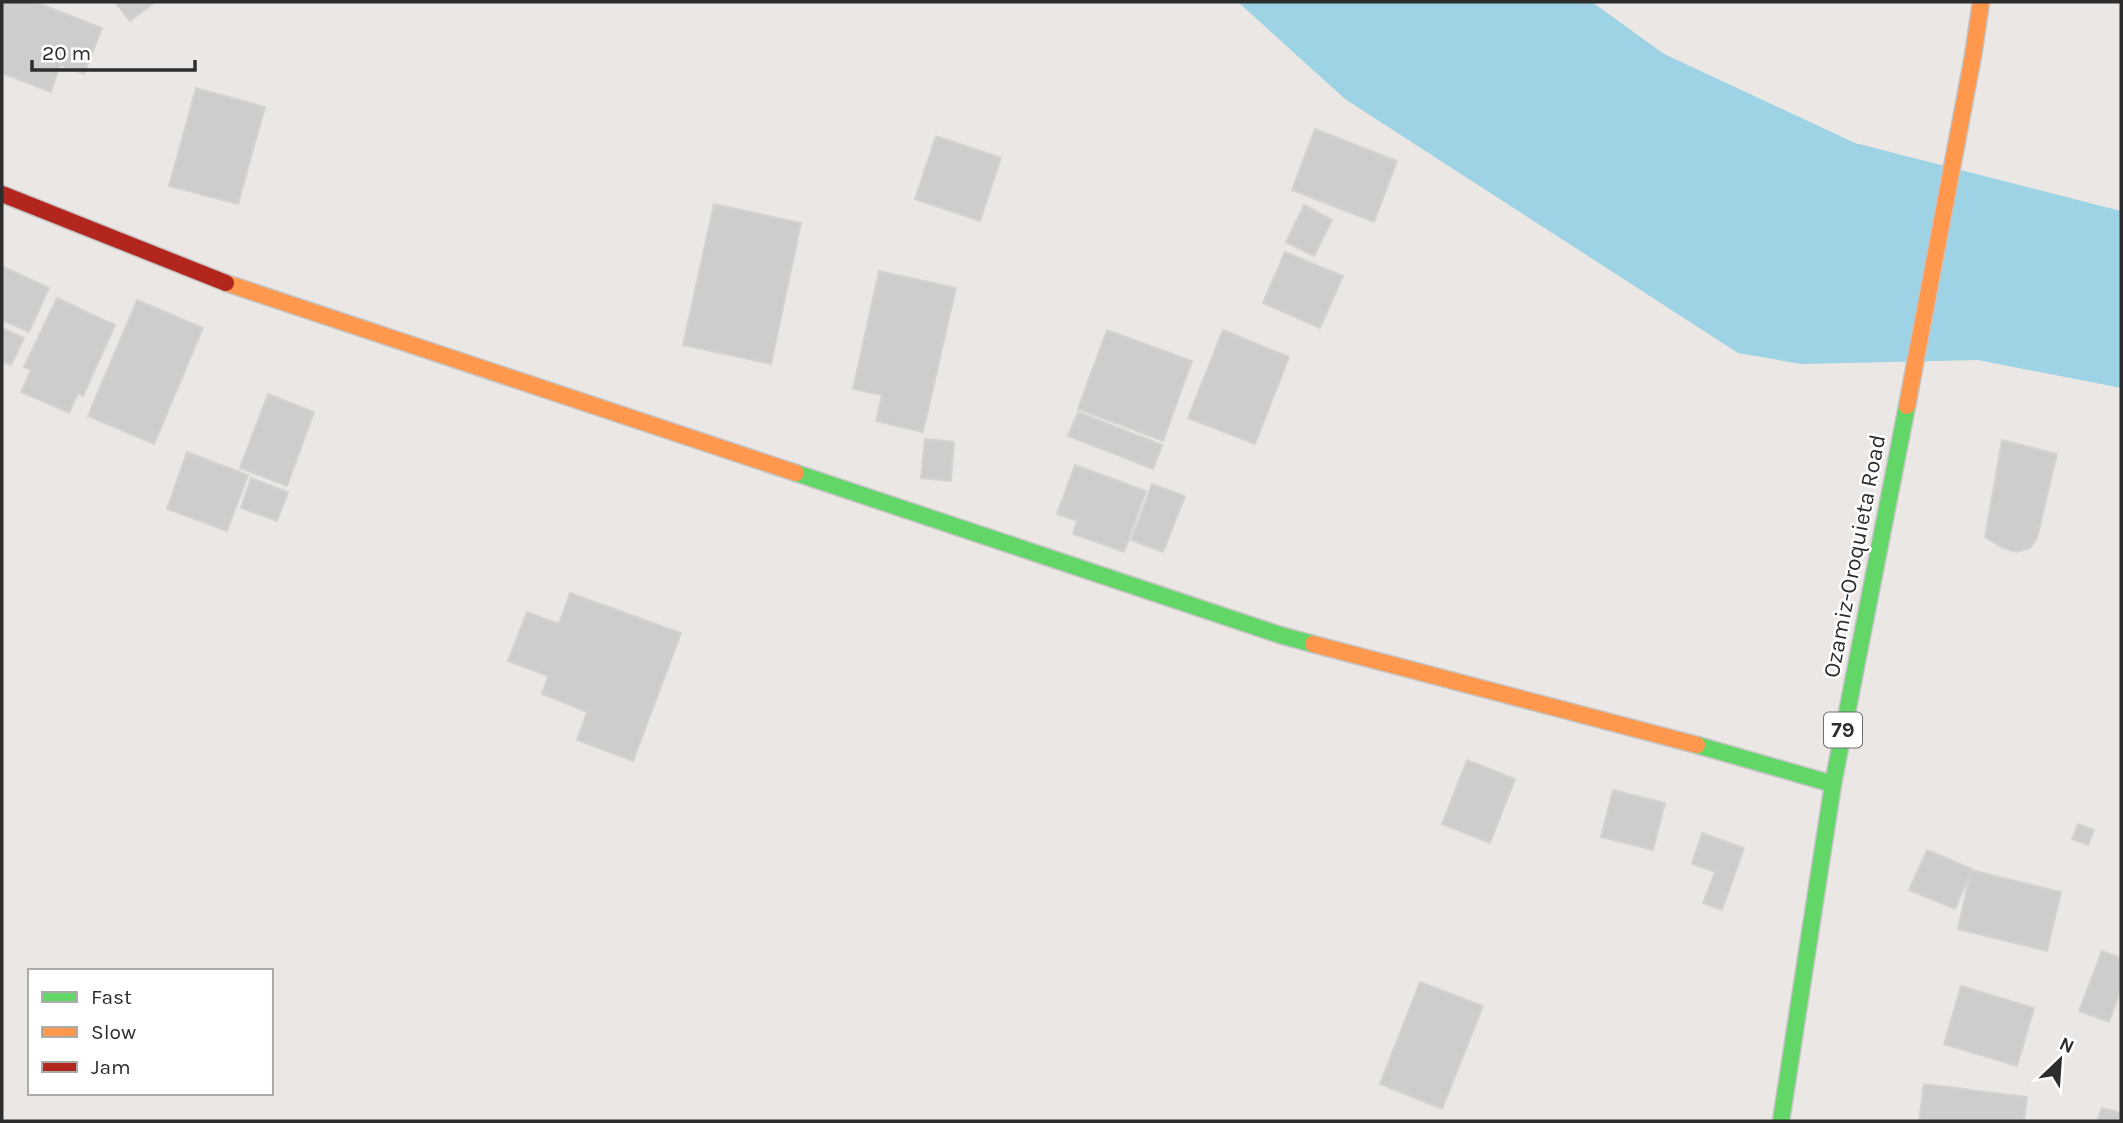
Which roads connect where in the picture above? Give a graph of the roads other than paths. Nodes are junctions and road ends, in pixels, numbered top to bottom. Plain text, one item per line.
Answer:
1 (1981, 2) edge
2 (2, 194) edge
3 (1833, 784) junction
4 (1781, 1121) edge

1 - 3 main road, Ozamiz-Oroquieta Road / 79
2 - 3 main road
3 - 4 main road, Ozamiz-Oroquieta Road / 79

